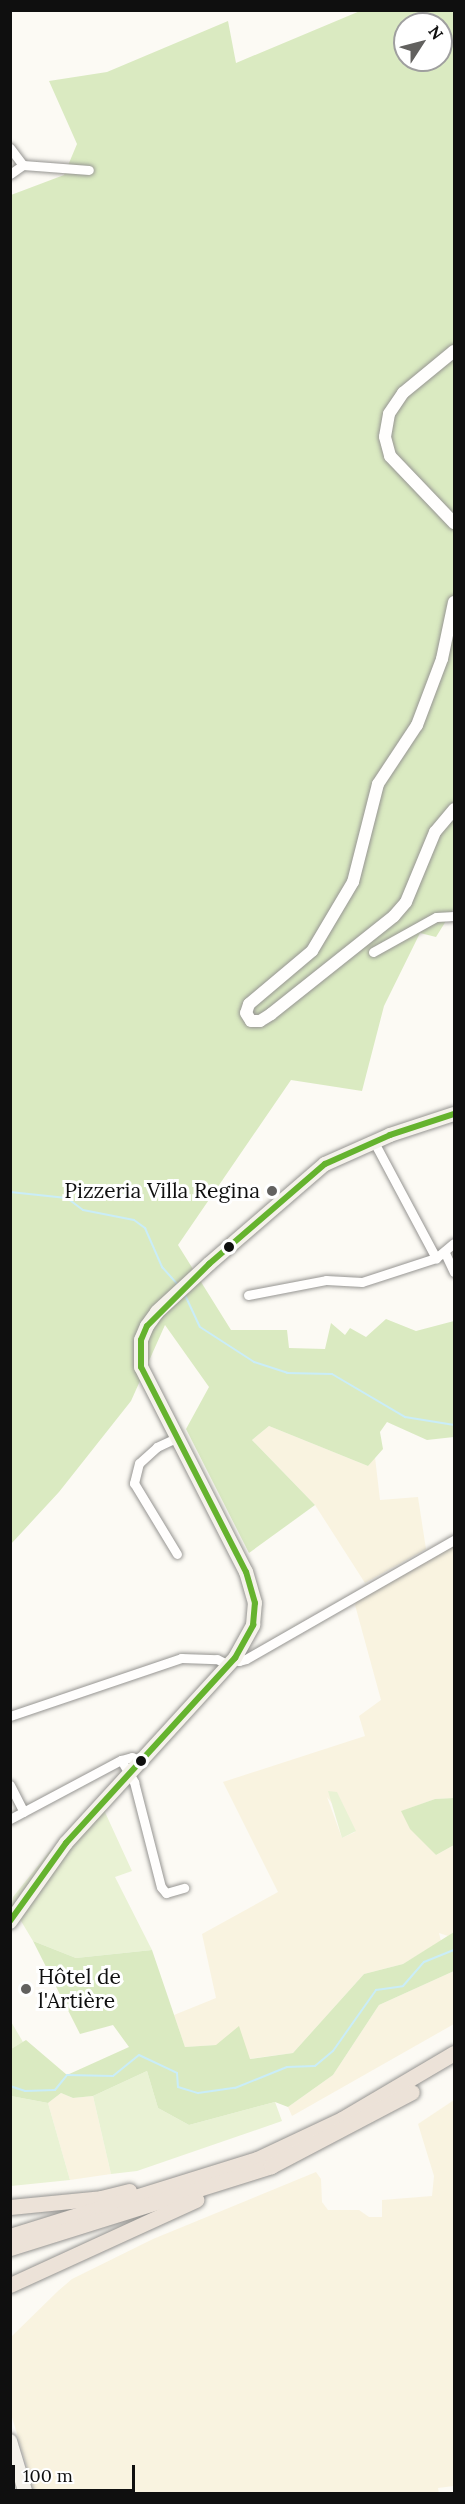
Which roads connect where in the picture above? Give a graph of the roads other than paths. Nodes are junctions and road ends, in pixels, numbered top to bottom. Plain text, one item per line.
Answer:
1 (10, 148) edge
2 (23, 165) junction
3 (89, 170) dead end
4 (10, 174) edge
5 (454, 351) edge
6 (454, 524) edge
7 (454, 602) edge
8 (454, 810) edge
9 (454, 916) edge
10 (373, 952) dead end
11 (454, 1114) edge
12 (374, 1142) junction
13 (454, 1244) edge
14 (441, 1256) junction
15 (454, 1272) edge
16 (248, 1294) dead end
17 (176, 1438) junction
18 (454, 1540) edge
19 (177, 1554) dead end
20 (232, 1662) junction
21 (10, 1716) edge
22 (121, 1760) junction
23 (140, 1761) junction
24 (129, 1773) junction
25 (10, 1785) edge
26 (24, 1812) junction
27 (10, 1819) edge
28 (184, 1888) dead end
29 (10, 1922) edge
30 (454, 2053) edge
31 (454, 2065) edge
32 (264, 2162) junction
33 (10, 2207) edge
34 (10, 2236) edge
35 (10, 2248) edge
36 (10, 2285) edge
37 (10, 2441) edge
38 (26, 2493) edge

1 - 2 street
2 - 3 street
2 - 4 street
5 - 6 street
7 - 8 street
9 - 10 street
11 - 12 main road
12 - 14 street
12 - 17 main road
13 - 14 street
14 - 15 street
14 - 16 street
17 - 19 street
17 - 20 main road
18 - 20 street
20 - 21 street
20 - 23 main road
22 - 23 street
22 - 24 street
22 - 26 street
23 - 24 main road
24 - 28 street
24 - 29 main road
25 - 26 street
26 - 27 street
30 - 32 highway
31 - 32 highway
32 - 33 highway
32 - 34 highway
32 - 35 highway
32 - 36 highway
37 - 38 main road

